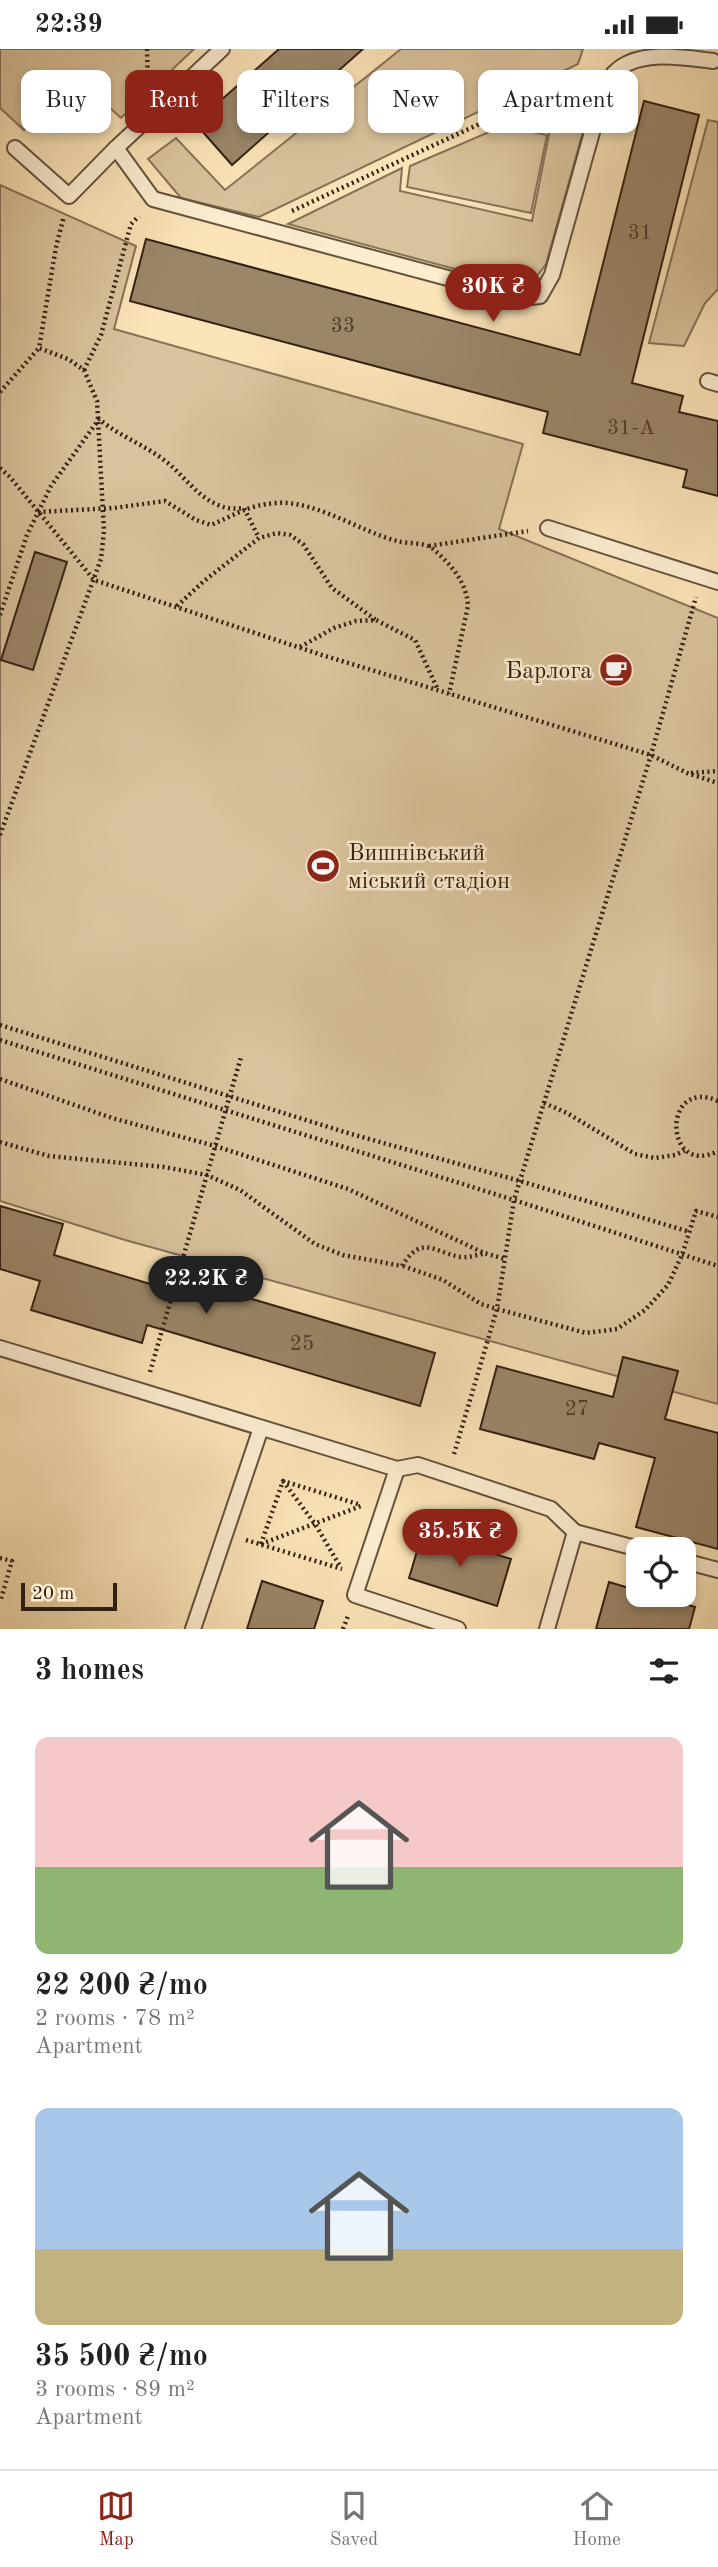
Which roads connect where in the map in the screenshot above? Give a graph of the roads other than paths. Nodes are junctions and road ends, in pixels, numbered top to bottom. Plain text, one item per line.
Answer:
1 (222, 49) edge
2 (715, 57) edge
3 (15, 148) dead end
4 (117, 148) junction
5 (548, 528) road end
6 (718, 582) edge
7 (0, 1348) edge
8 (261, 1428) junction
9 (397, 1469) junction
10 (575, 1532) junction
11 (626, 1546) edge
12 (696, 1564) edge
13 (718, 1570) edge
14 (193, 1629) edge
15 (458, 1629) edge
16 (547, 1629) edge

1 - 4 lane
2 - 4 lane
3 - 4 lane
5 - 6 lane
7 - 8 lane
8 - 9 lane
8 - 14 lane
9 - 10 lane
9 - 15 lane
10 - 11 lane
10 - 16 lane
12 - 13 lane

